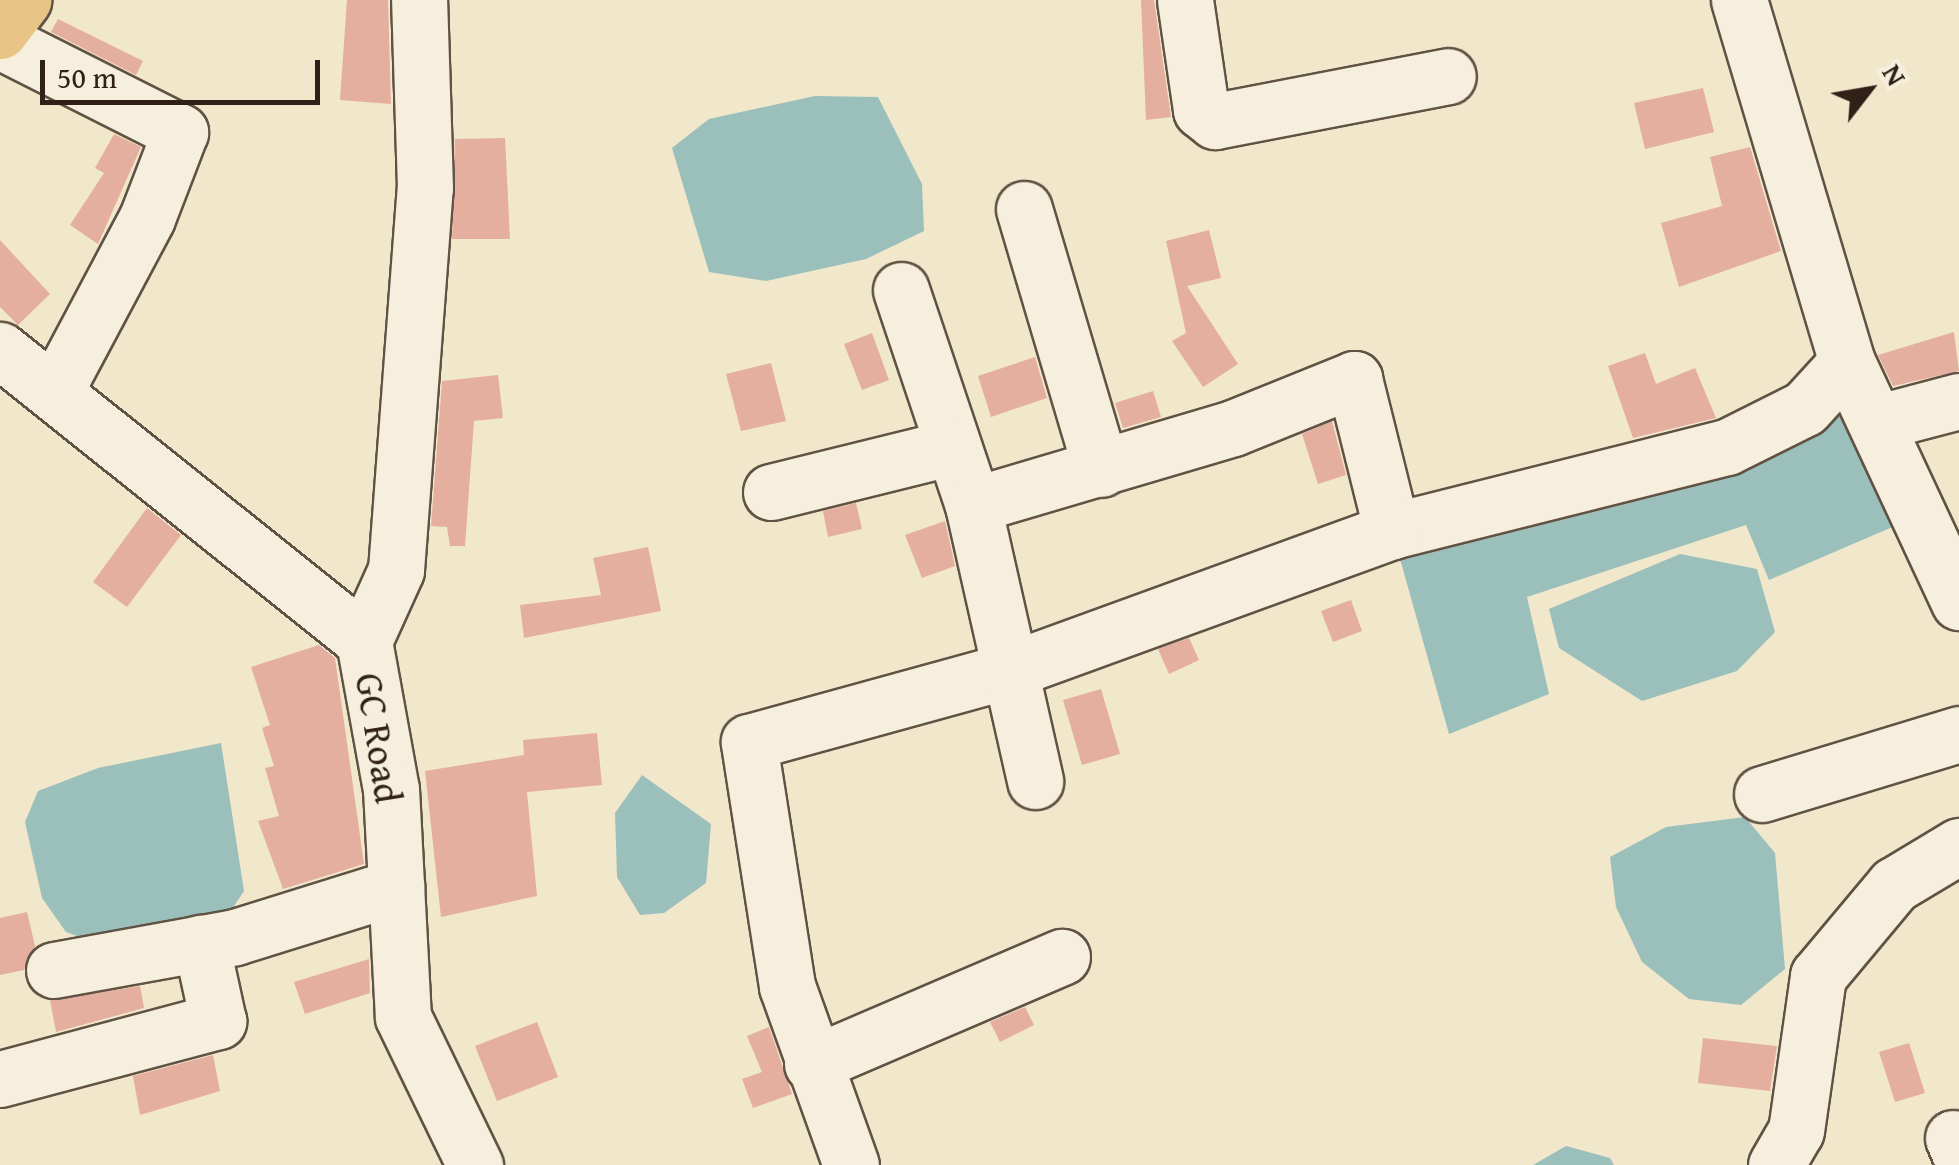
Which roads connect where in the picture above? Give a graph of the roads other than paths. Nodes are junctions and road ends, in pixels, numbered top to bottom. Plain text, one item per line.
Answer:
1 (23, 0) edge
2 (419, 0) edge
3 (1185, 0) edge
4 (1739, 0) edge
5 (0, 31) edge
6 (0, 42) edge
7 (1448, 76) dead end
8 (1024, 209) dead end
9 (901, 290) dead end
10 (0, 350) edge
11 (1847, 362) junction
12 (56, 389) junction
13 (1959, 401) edge
14 (1879, 422) junction
15 (954, 447) junction
16 (1101, 469) junction
17 (772, 492) dead end
18 (973, 505) junction
19 (1392, 532) junction
20 (1959, 602) edge
21 (364, 640) junction
22 (1010, 670) junction
23 (1959, 734) edge
24 (1035, 781) dead end
25 (1762, 794) dead end
26 (1959, 846) edge
27 (396, 887) junction
28 (201, 943) junction
29 (1062, 958) dead end
30 (54, 970) dead end
31 (812, 1064) junction
32 (0, 1079) edge
33 (474, 1165) edge
34 (851, 1165) edge
35 (1776, 1165) edge

1 - 5 main road
2 - 21 street
3 - 7 street
4 - 11 street
6 - 12 street
8 - 16 street
9 - 15 street
10 - 12 street, GC Road
11 - 14 street
11 - 19 street
12 - 21 street, GC Road
13 - 14 street
14 - 20 street
15 - 17 street
15 - 18 street
16 - 18 street
16 - 19 street
18 - 22 street
19 - 22 street
21 - 27 street, GC Road
22 - 24 street
22 - 31 street
23 - 25 street
26 - 35 street
27 - 28 street
27 - 33 street, GC Road
28 - 30 street
28 - 32 street
29 - 31 street
31 - 34 street

